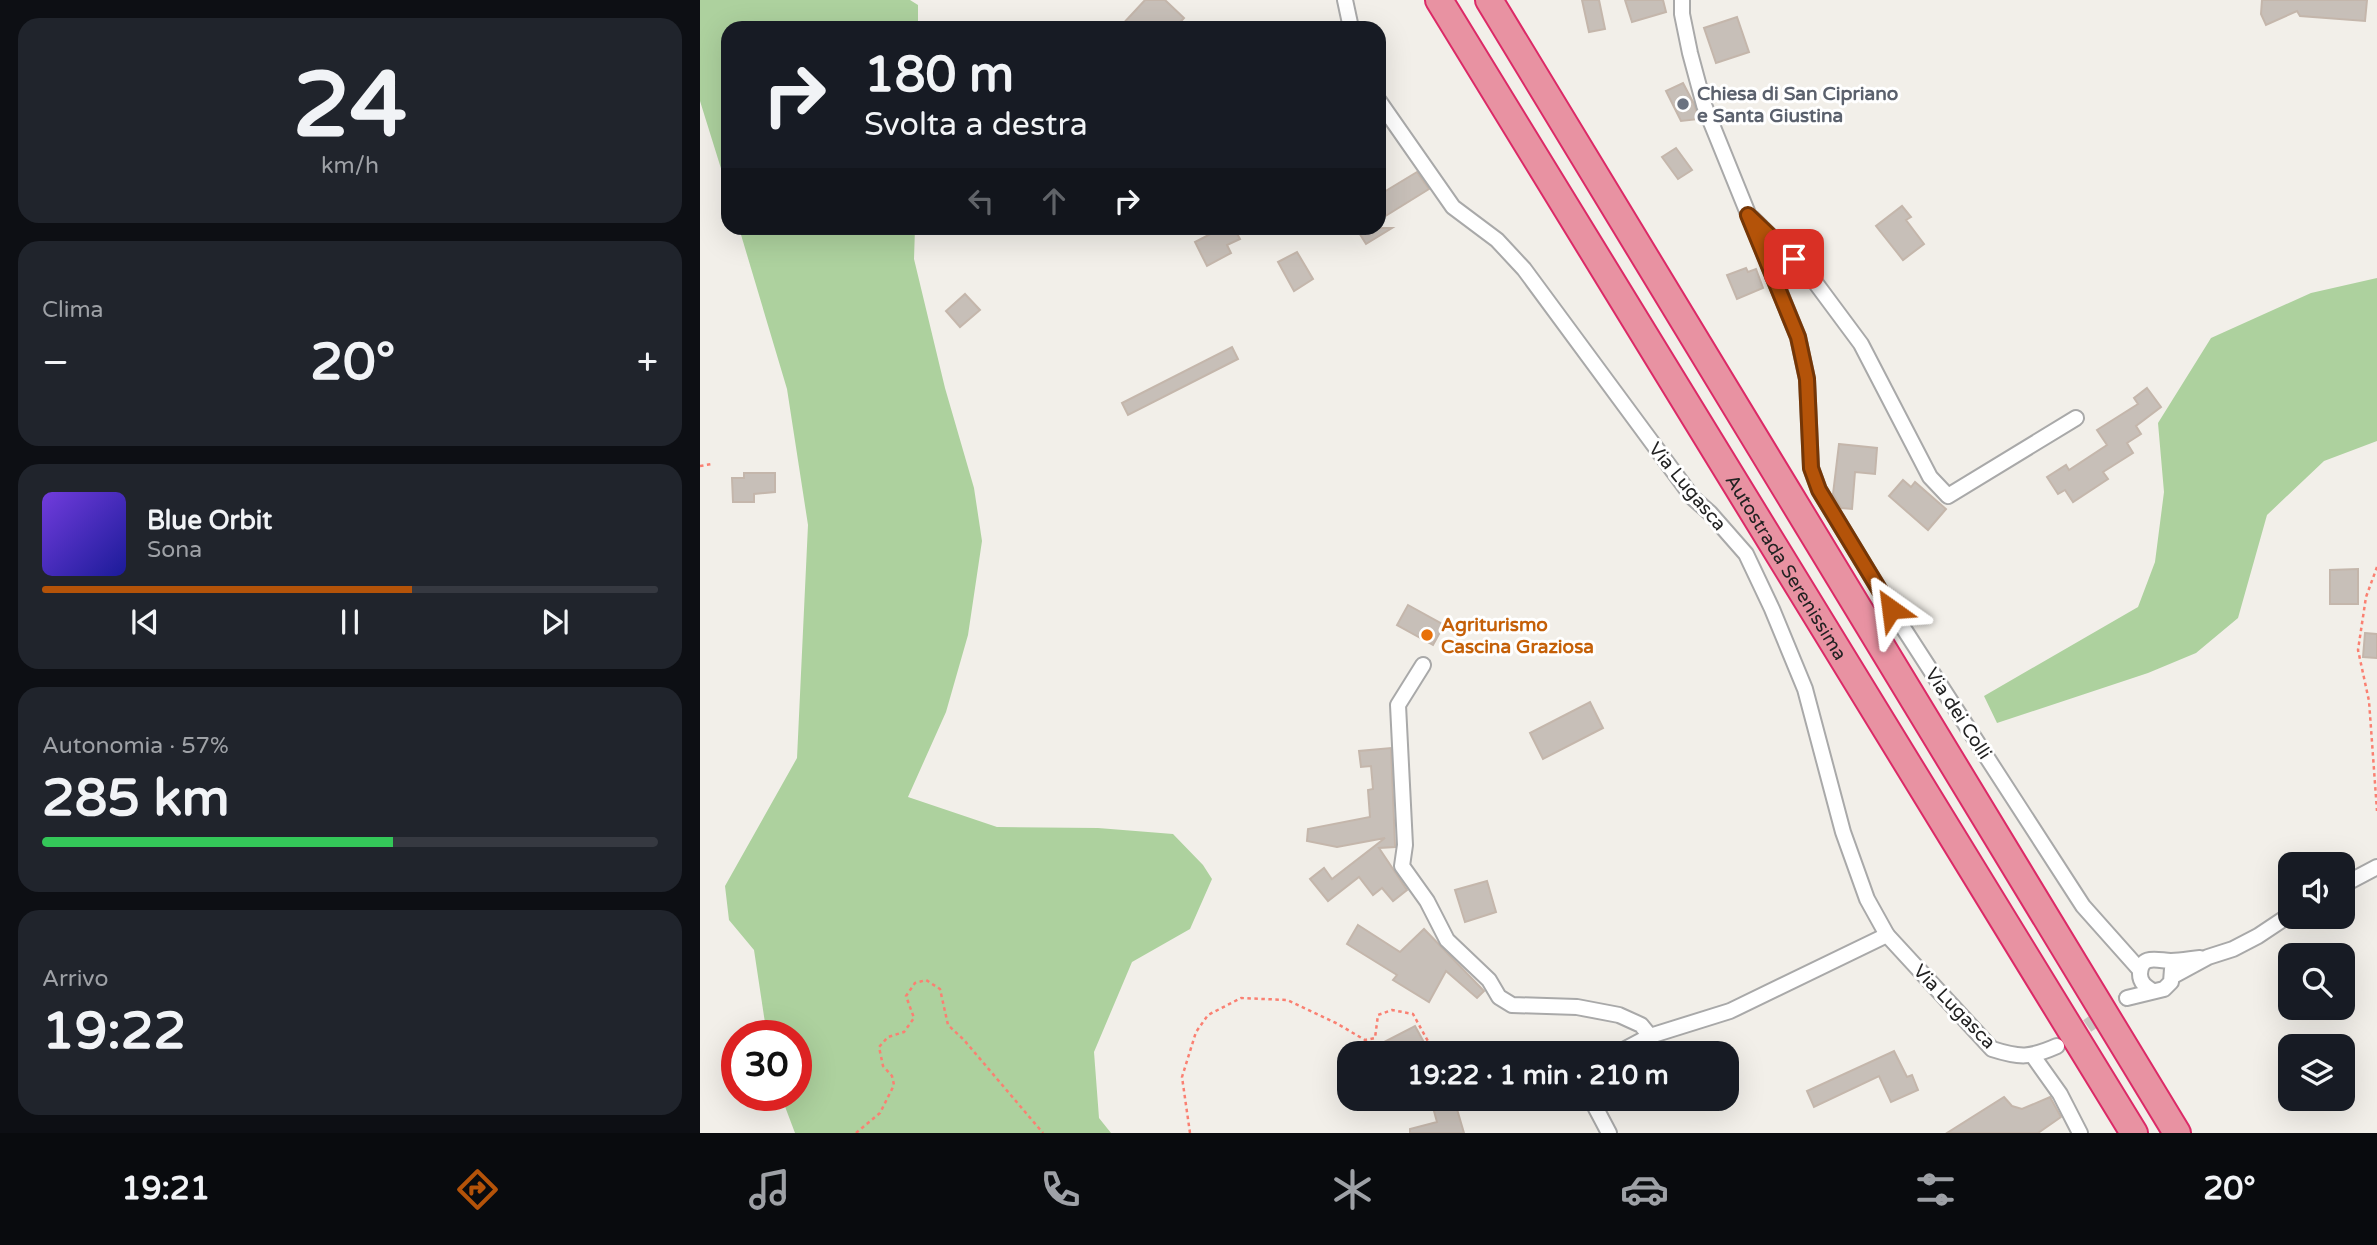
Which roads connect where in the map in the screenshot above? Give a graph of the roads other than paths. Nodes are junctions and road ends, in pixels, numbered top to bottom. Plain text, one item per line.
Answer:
1 (1345, 0) edge
2 (1439, 0) edge
3 (1489, 0) edge
4 (1682, 0) edge
5 (1350, 21) edge
6 (1386, 111) edge
7 (1748, 215) junction
8 (2076, 418) dead end
9 (1423, 665) dead end
10 (2377, 867) edge
11 (2355, 878) edge
12 (2278, 923) edge
13 (1887, 935) junction
14 (2118, 944) junction
15 (2208, 957) junction
16 (2151, 958) junction
17 (2167, 961) junction
18 (2141, 975) junction
19 (2173, 976) junction
20 (2153, 991) junction
21 (1650, 1036) junction
22 (1641, 1041) edge
23 (2057, 1046) tunnel mouth
24 (2033, 1056) junction
25 (1597, 1111) edge
26 (1609, 1133) edge
27 (2080, 1133) edge
28 (2134, 1133) edge
29 (2177, 1133) edge

1 - 5 street
2 - 28 highway, Autostrada Serenissima
3 - 29 highway, Autostrada Serenissima
4 - 7 street, Via dei Colli
6 - 13 street, Via Lugasca
7 - 8 street
7 - 14 street, Via dei Colli
9 - 21 street
10 - 11 street
12 - 15 street
13 - 21 street
13 - 24 street, Via Lugasca
14 - 16 street
14 - 18 street, Via dei Colli
15 - 17 street
15 - 19 street
16 - 17 street
16 - 18 street
17 - 19 street
18 - 20 street
18 - 20 street
19 - 20 street
21 - 22 street
23 - 24 street
24 - 27 street
25 - 26 street

